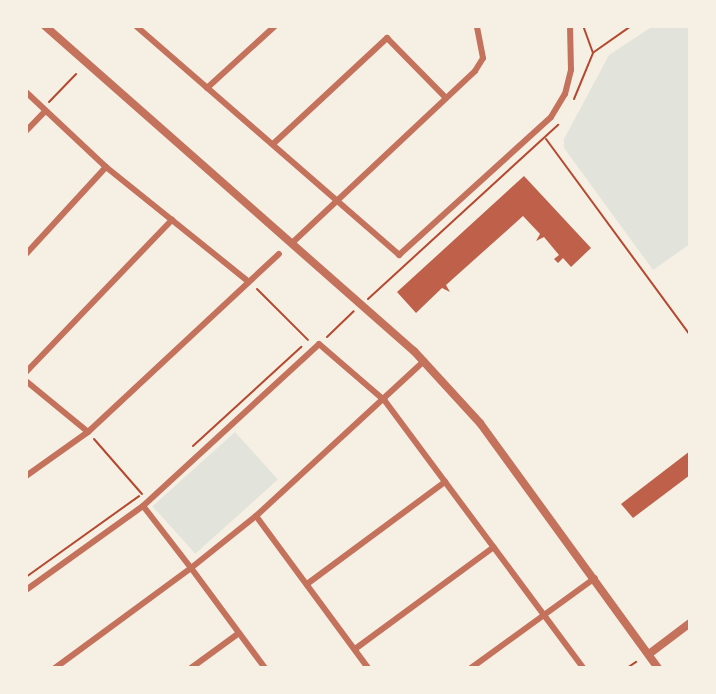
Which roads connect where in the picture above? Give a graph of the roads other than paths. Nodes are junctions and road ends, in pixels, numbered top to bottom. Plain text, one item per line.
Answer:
1 (45, 26) edge
2 (136, 26) edge
3 (477, 26) edge
4 (570, 26) edge
5 (269, 28) edge
6 (207, 88) junction
7 (26, 92) edge
8 (446, 98) junction
9 (44, 110) junction
10 (26, 131) edge
11 (273, 144) junction
12 (106, 167) junction
13 (335, 200) junction
14 (172, 220) junction
15 (292, 243) junction
16 (26, 254) edge
17 (279, 254) dead end
18 (248, 281) junction
19 (424, 361) junction
20 (26, 372) edge
21 (26, 381) edge
22 (385, 401) junction
23 (88, 432) junction
24 (26, 476) edge
25 (445, 482) junction
26 (143, 506) junction
27 (256, 516) junction
28 (494, 547) junction
29 (191, 568) junction
30 (595, 578) junction
31 (307, 584) junction
32 (26, 590) edge
33 (543, 615) junction
34 (690, 623) edge
35 (239, 633) junction
36 (355, 649) junction
37 (649, 654) junction
38 (55, 668) edge
39 (191, 668) edge
40 (265, 668) edge
41 (368, 668) edge
42 (471, 668) edge
43 (583, 668) edge
44 (658, 668) edge

1 - 15 street
2 - 6 street
3 - 8 street
4 - 13 street
5 - 6 street
6 - 11 street
7 - 9 street
8 - 11 street
8 - 13 street
9 - 10 street
9 - 12 street
11 - 13 street
12 - 14 street
12 - 16 street
13 - 15 street
14 - 18 street
14 - 20 street
15 - 19 street
17 - 18 street
18 - 23 street
19 - 22 street
19 - 30 street
21 - 23 street
22 - 25 street
22 - 26 street
22 - 27 street
23 - 24 street
25 - 28 street
25 - 31 street
26 - 29 street
26 - 32 street
27 - 29 street
27 - 31 street
28 - 33 street
28 - 36 street
29 - 35 street
29 - 38 street
30 - 33 street
30 - 37 street
31 - 36 street
33 - 42 street
33 - 43 street
34 - 37 street
35 - 39 street
35 - 40 street
36 - 41 street
37 - 44 street

